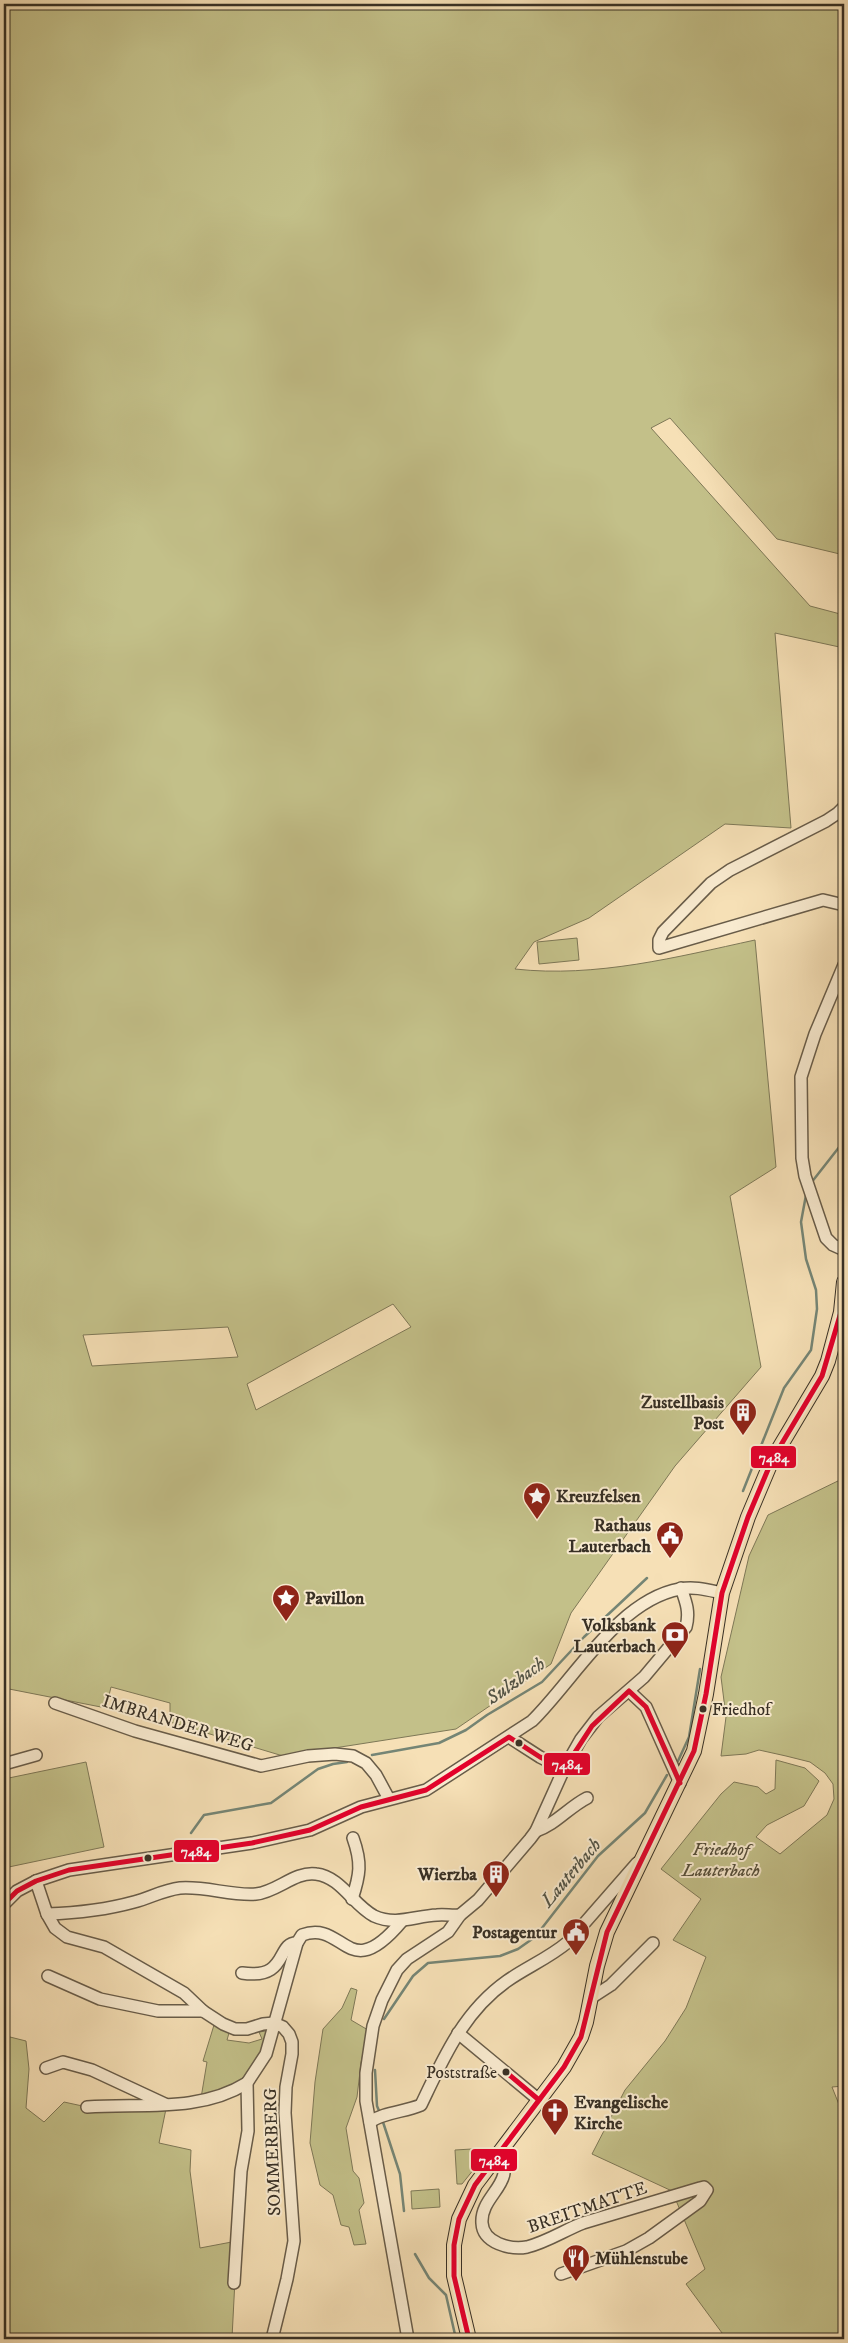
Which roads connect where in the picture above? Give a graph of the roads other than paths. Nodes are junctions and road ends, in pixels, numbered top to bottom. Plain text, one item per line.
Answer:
1 (844, 807) edge
2 (844, 905) edge
3 (844, 964) edge
4 (844, 1250) edge
5 (844, 1282) edge
6 (839, 1342) edge
7 (681, 1588) junction
8 (722, 1593) junction
9 (629, 1691) junction
10 (55, 1703) dead end
11 (509, 1737) junction
12 (36, 1755) dead end
13 (4, 1764) edge
14 (564, 1769) junction
15 (680, 1783) junction
16 (587, 1798) dead end
17 (389, 1799) junction
18 (536, 1831) junction
19 (353, 1838) dead end
20 (643, 1856) junction
21 (36, 1881) junction
22 (352, 1899) junction
23 (4, 1904) edge
24 (47, 1914) junction
25 (460, 1915) junction
26 (402, 1921) junction
27 (297, 1943) junction
28 (653, 1943) dead end
29 (242, 1973) dead end
30 (48, 1976) dead end
31 (590, 1998) junction
32 (203, 2011) junction
33 (274, 2023) junction
34 (458, 2033) junction
35 (46, 2068) dead end
36 (247, 2083) junction
37 (539, 2100) junction
38 (166, 2104) junction
39 (87, 2107) dead end
40 (378, 2118) junction
41 (498, 2154) junction
42 (561, 2274) dead end
43 (234, 2283) dead end
44 (276, 2336) edge
45 (408, 2339) edge
46 (470, 2339) edge

1 - 2 street
3 - 4 street
5 - 6 main road
6 - 8 main road
7 - 8 street
7 - 9 street
7 - 11 street
8 - 15 main road
9 - 14 street
9 - 15 street
10 - 17 street, IMBRANDER WEG
11 - 14 street
11 - 17 street
12 - 13 street
14 - 18 street
15 - 20 main road
16 - 18 street
17 - 21 street
18 - 25 street
19 - 22 street
20 - 31 main road
20 - 34 street
21 - 23 street
21 - 24 street
22 - 24 street
22 - 26 street
24 - 32 street
25 - 26 street
25 - 40 street
26 - 27 street
27 - 29 street
27 - 33 street
28 - 31 street
30 - 32 street
31 - 37 main road
32 - 33 street
33 - 36 street
33 - 44 street, SOMMERBERG
34 - 37 street
34 - 40 street
35 - 38 street
36 - 38 street
36 - 43 street
37 - 41 main road
38 - 39 street
40 - 45 street
41 - 42 street, BREITMATTE
41 - 46 main road

